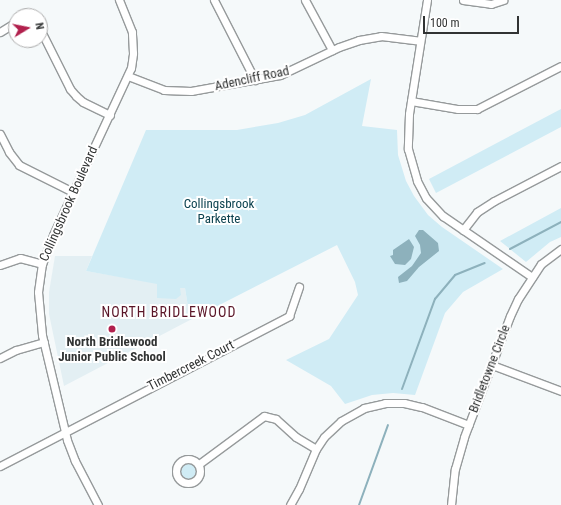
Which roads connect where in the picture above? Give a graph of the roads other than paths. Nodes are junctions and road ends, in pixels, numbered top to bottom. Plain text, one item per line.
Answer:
1 (119, 0) edge
2 (214, 0) edge
3 (305, 0) edge
4 (427, 0) edge
5 (463, 0) edge
6 (503, 0) edge
7 (420, 41) junction
8 (48, 45) edge
9 (332, 50) junction
10 (561, 66) edge
11 (128, 76) junction
12 (255, 80) junction
13 (411, 100) junction
14 (110, 115) junction
15 (0, 134) edge
16 (561, 166) edge
17 (72, 192) junction
18 (463, 230) junction
19 (561, 249) edge
20 (42, 264) junction
21 (0, 265) edge
22 (532, 277) junction
23 (299, 287) dead end
24 (44, 342) junction
25 (0, 358) edge
26 (492, 365) junction
27 (561, 391) edge
28 (468, 425) junction
29 (65, 431) junction
30 (316, 449) junction
31 (199, 464) dead end
32 (0, 466) edge
33 (98, 505) edge
34 (290, 505) edge
35 (451, 505) edge

1 - 11 street, Collingsbrook Boulevard
2 - 12 street
3 - 9 street
4 - 7 street
5 - 6 street
7 - 9 street, Adencliff Road
7 - 13 street
8 - 14 street
9 - 12 street, Adencliff Road
10 - 13 street
11 - 12 street, Adencliff Road
11 - 14 street, Collingsbrook Boulevard
13 - 18 street
14 - 17 street, Collingsbrook Boulevard
15 - 17 street
16 - 18 street
17 - 20 street, Collingsbrook Boulevard
18 - 22 street
19 - 22 street, Bridletowne Circle
20 - 21 street
20 - 24 street, Collingsbrook Boulevard
22 - 26 street, Bridletowne Circle
23 - 29 street, Timbercreek Court
24 - 25 street
24 - 29 street, Collingsbrook Boulevard
26 - 27 street
26 - 28 street, Bridletowne Circle
28 - 30 street
28 - 35 street, Bridletowne Circle
29 - 32 street, Timbercreek Court
29 - 33 street, Collingsbrook Boulevard
30 - 31 street
30 - 34 street

